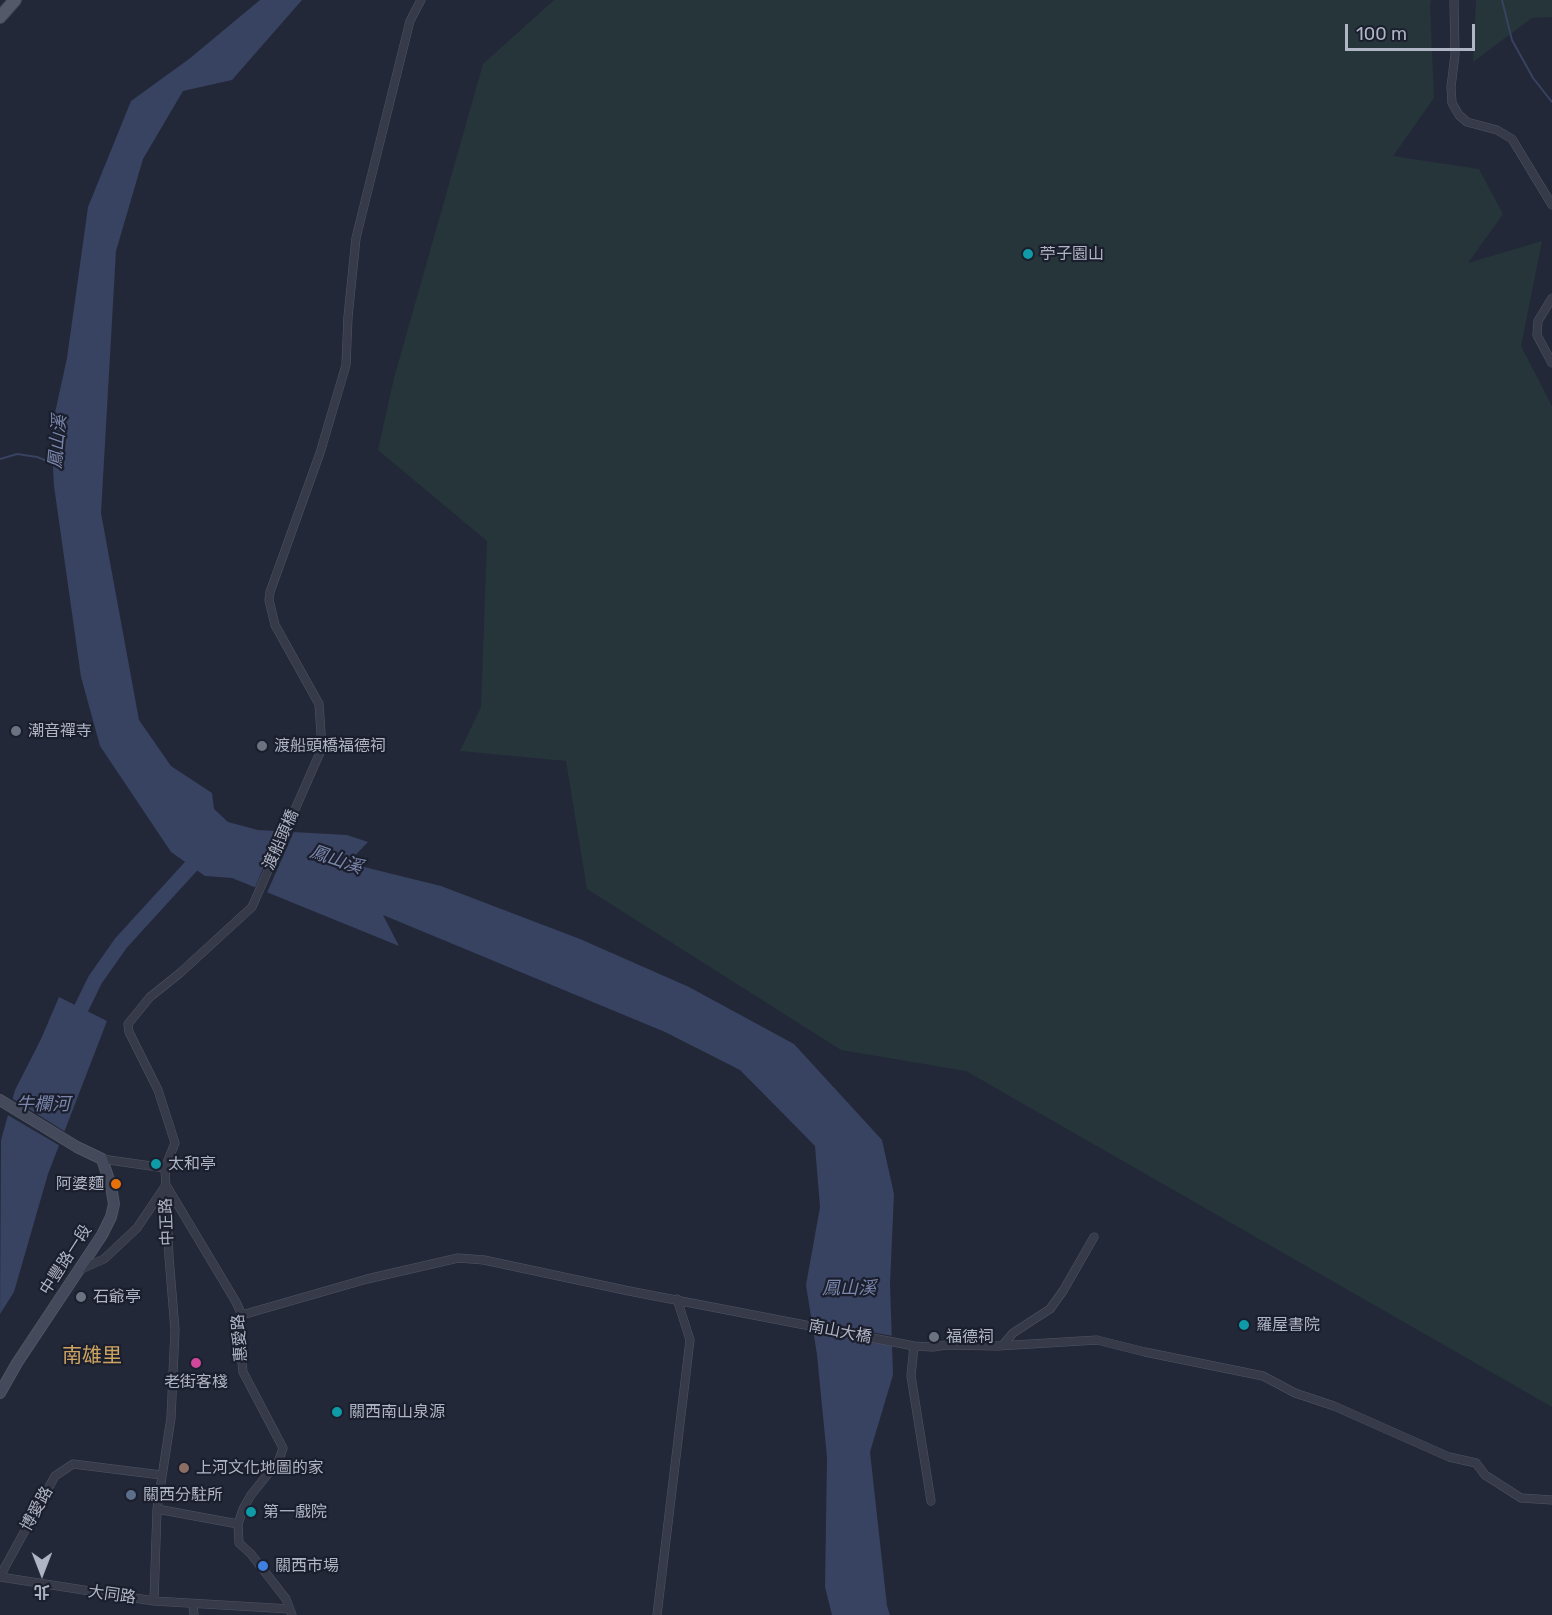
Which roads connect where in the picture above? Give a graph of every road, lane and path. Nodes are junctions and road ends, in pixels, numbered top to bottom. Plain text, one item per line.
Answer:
1 (15, 0) edge
2 (421, 0) edge
3 (1454, 0) edge
4 (0, 17) edge
5 (1552, 205) edge
6 (1552, 298) edge
7 (1552, 363) edge
8 (252, 907) joint
9 (0, 1100) edge
10 (102, 1159) junction
11 (165, 1168) junction
12 (166, 1185) junction
13 (1094, 1237) dead end
14 (78, 1270) junction
15 (677, 1299) junction
16 (242, 1315) junction
17 (1003, 1345) junction
18 (914, 1346) junction
19 (0, 1393) edge
20 (161, 1475) junction
21 (1552, 1500) edge
22 (931, 1501) dead end
23 (157, 1509) junction
24 (238, 1524) junction
25 (0, 1577) edge
26 (154, 1601) junction
27 (193, 1604) junction
28 (291, 1612) edge
29 (194, 1615) edge
30 (657, 1615) edge

1 - 4 main road
2 - 8 street, 渡船頭橋
3 - 5 street
6 - 7 street
8 - 11 street, 中正路
9 - 10 main road
10 - 11 street
10 - 14 main road, 中豐路一段
11 - 12 street, 中正路
12 - 14 street
12 - 16 street, 惠愛路
12 - 20 street, 中正路
13 - 17 street
14 - 19 main road, 中豐路一段
15 - 16 street, 南山大橋
15 - 18 street, 南山大橋
15 - 30 street
16 - 24 street, 惠愛路
17 - 18 street, 南山大橋
17 - 21 street, 南山大橋
18 - 22 street
20 - 23 street, 中正路
20 - 25 street, 博愛路
23 - 24 street
23 - 26 street, 中正路
24 - 28 street
25 - 26 street, 大同路
26 - 27 street, 大同路
27 - 28 street, 大同路
27 - 29 street

